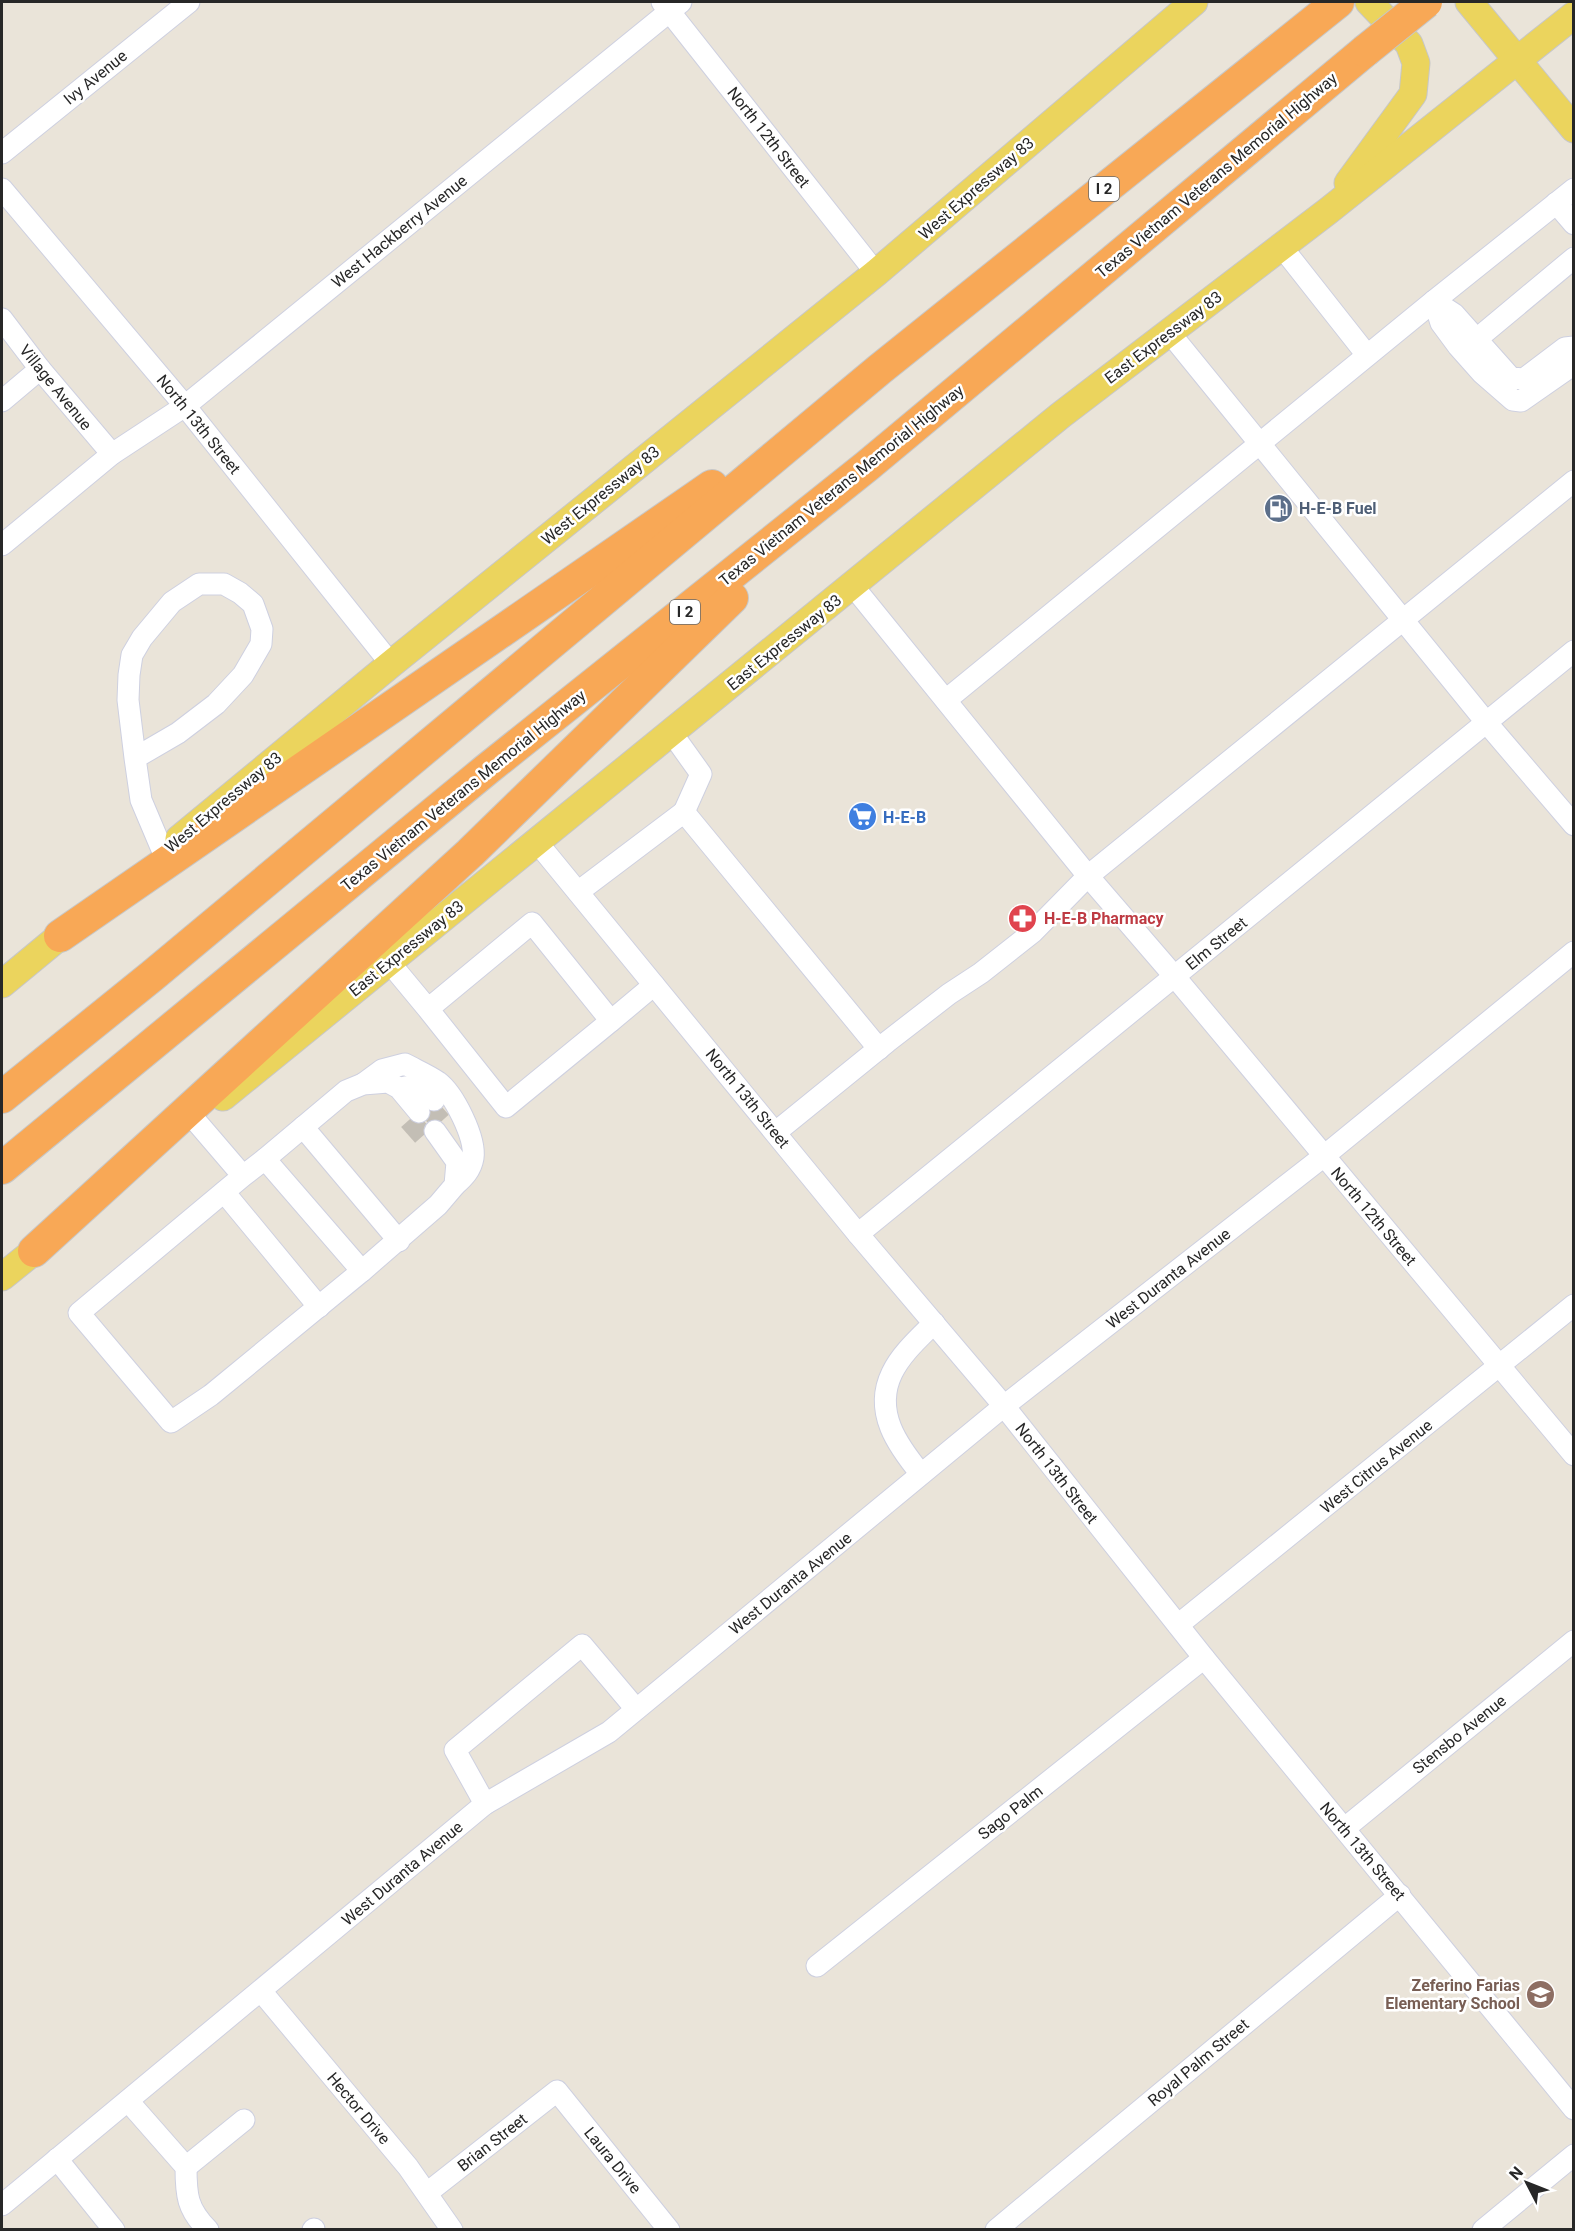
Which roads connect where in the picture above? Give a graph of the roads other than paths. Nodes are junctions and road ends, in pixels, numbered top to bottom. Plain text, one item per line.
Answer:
1 (189, 2) edge
2 (1194, 2) edge
3 (1369, 2) edge
4 (1426, 2) edge
5 (1469, 2) edge
6 (671, 4) edge
7 (1333, 6) edge
8 (1574, 15) edge
9 (1518, 61) junction
10 (1574, 129) edge
11 (2, 153) edge
12 (2, 189) edge
13 (1574, 189) edge
14 (1556, 204) junction
15 (1328, 211) junction
16 (1574, 224) edge
17 (1281, 246) junction
18 (1574, 258) edge
19 (876, 273) junction
20 (1434, 301) junction
21 (2, 319) edge
22 (1169, 332) junction
23 (1469, 346) junction
24 (1574, 347) edge
25 (1367, 355) junction
26 (1574, 361) edge
27 (40, 369) junction
28 (880, 369) junction
29 (2, 401) edge
30 (185, 406) junction
31 (1259, 443) junction
32 (112, 454) junction
33 (867, 466) junction
34 (1574, 481) edge
35 (2, 545) edge
36 (853, 586) junction
37 (1404, 619) junction
38 (1574, 651) edge
39 (391, 664) junction
40 (946, 700) junction
41 (1486, 722) junction
42 (671, 732) junction
43 (135, 758) junction
44 (684, 812) junction
45 (1574, 825) edge
46 (536, 841) junction
47 (163, 852) junction
48 (1088, 876) junction
49 (578, 892) junction
50 (60, 936) junction
51 (1574, 952) edge
52 (389, 962) junction
53 (1175, 977) junction
54 (2, 984) edge
55 (654, 985) junction
56 (428, 1009) junction
57 (611, 1021) junction
58 (879, 1048) junction
59 (363, 1084) junction
60 (2, 1097) edge
61 (422, 1109) tunnel mouth
62 (195, 1120) junction
63 (303, 1126) junction
64 (776, 1131) junction
65 (1324, 1156) junction
66 (265, 1159) junction
67 (457, 1162) junction
68 (2, 1168) edge
69 (243, 1176) junction
70 (455, 1185) junction
71 (224, 1192) junction
72 (858, 1234) junction
73 (399, 1241) junction
74 (34, 1251) junction
75 (362, 1271) junction
76 (2, 1277) edge
77 (1574, 1305) edge
78 (319, 1307) junction
79 (934, 1323) junction
80 (1499, 1367) junction
81 (1004, 1406) junction
82 (1574, 1455) edge
83 (921, 1474) junction
84 (1178, 1625) junction
85 (1574, 1641) edge
86 (1204, 1658) junction
87 (636, 1709) junction
88 (485, 1804) junction
89 (1345, 1828) junction
90 (1400, 1895) junction
91 (817, 1966) dead end
92 (261, 1991) junction
93 (557, 2091) joint
94 (128, 2101) junction
95 (1574, 2109) edge
96 (244, 2120) dead end
97 (1574, 2155) edge
98 (57, 2160) junction
99 (186, 2167) junction
100 (427, 2193) junction
101 (2, 2205) edge
102 (114, 2229) edge
103 (208, 2229) edge
104 (452, 2229) edge
105 (669, 2229) edge
106 (996, 2229) edge
107 (1483, 2229) edge

1 - 11 street, Ivy Avenue
2 - 19 main road, West Expressway 83
3 - 15 main road
4 - 33 highway, Texas Vietnam Veterans Memorial Highway / I 2, bridge
5 - 9 main road
6 - 19 street, North 12th Street
6 - 30 street, West Hackberry Avenue
7 - 28 highway, I 2
8 - 9 main road, East Expressway 83
9 - 10 main road
9 - 15 main road, East Expressway 83
12 - 30 street, North 13th Street
13 - 14 street
14 - 16 street
14 - 20 street
15 - 17 main road, East Expressway 83
17 - 22 main road, East Expressway 83
17 - 25 street
18 - 23 street
19 - 39 main road, West Expressway 83
20 - 23 street
20 - 25 street
21 - 27 street, Village Avenue
22 - 31 street
22 - 36 main road, East Expressway 83
23 - 24 street
23 - 26 street
25 - 31 street
27 - 29 street
27 - 32 street, Village Avenue
28 - 50 highway
28 - 60 highway, I 2
30 - 32 street, West Hackberry Avenue
30 - 39 street, North 13th Street
31 - 37 street
31 - 40 street
32 - 35 street, West Hackberry Avenue
33 - 68 highway, Texas Vietnam Veterans Memorial Highway / I 2
33 - 74 highway
34 - 37 street
36 - 40 street, North 12th Street
36 - 42 main road, East Expressway 83
37 - 41 street
37 - 48 street
38 - 41 street, Elm Street
39 - 47 main road, West Expressway 83
40 - 48 street, North 12th Street
41 - 45 street
41 - 53 street, Elm Street
42 - 44 street
42 - 46 main road, East Expressway 83
43 - 43 street
43 - 47 street
44 - 49 street
44 - 58 street
46 - 49 street, North 13th Street
46 - 52 main road, East Expressway 83
47 - 50 main road, West Expressway 83
48 - 53 street, North 12th Street
48 - 58 street
49 - 55 street, North 13th Street
50 - 54 main road, West Expressway 83
51 - 65 street, West Duranta Avenue
52 - 56 street
52 - 62 main road, East Expressway 83
53 - 65 street, North 12th Street
53 - 72 street, Elm Street
55 - 57 street
55 - 64 street, North 13th Street
56 - 57 street
56 - 57 street
58 - 64 street
59 - 61 street
59 - 63 street
59 - 70 street
62 - 69 street
62 - 74 main road, East Expressway 83
63 - 66 street
63 - 73 street
64 - 72 street, North 13th Street
65 - 80 street, North 12th Street
65 - 81 street, West Duranta Avenue
66 - 69 street
66 - 75 street
67 - 67 street
67 - 70 street
69 - 71 street
70 - 73 street
71 - 78 street
71 - 78 street
72 - 79 street, North 13th Street
73 - 75 street
74 - 76 main road, East Expressway 83
75 - 78 street
77 - 80 street, West Citrus Avenue
79 - 81 street, North 13th Street
79 - 83 street
80 - 82 street, North 12th Street
80 - 84 street, West Citrus Avenue
81 - 83 street, West Duranta Avenue
81 - 84 street, North 13th Street
83 - 87 street, West Duranta Avenue
84 - 86 street, North 13th Street
85 - 89 street, Stensbo Avenue
86 - 89 street, North 13th Street
86 - 91 street, Sago Palm
87 - 88 street, West Duranta Avenue
87 - 88 street
88 - 92 street, West Duranta Avenue
89 - 90 street, North 13th Street
90 - 95 street, North 13th Street
90 - 106 street, Royal Palm Street
92 - 94 street, West Duranta Avenue
92 - 100 street, Hector Drive
93 - 100 street, Brian Street
93 - 105 street, Laura Drive
94 - 98 street, West Duranta Avenue
94 - 99 street
96 - 99 street
97 - 107 street
98 - 101 street, West Duranta Avenue
98 - 102 street
99 - 103 street
100 - 104 street, Hector Drive

